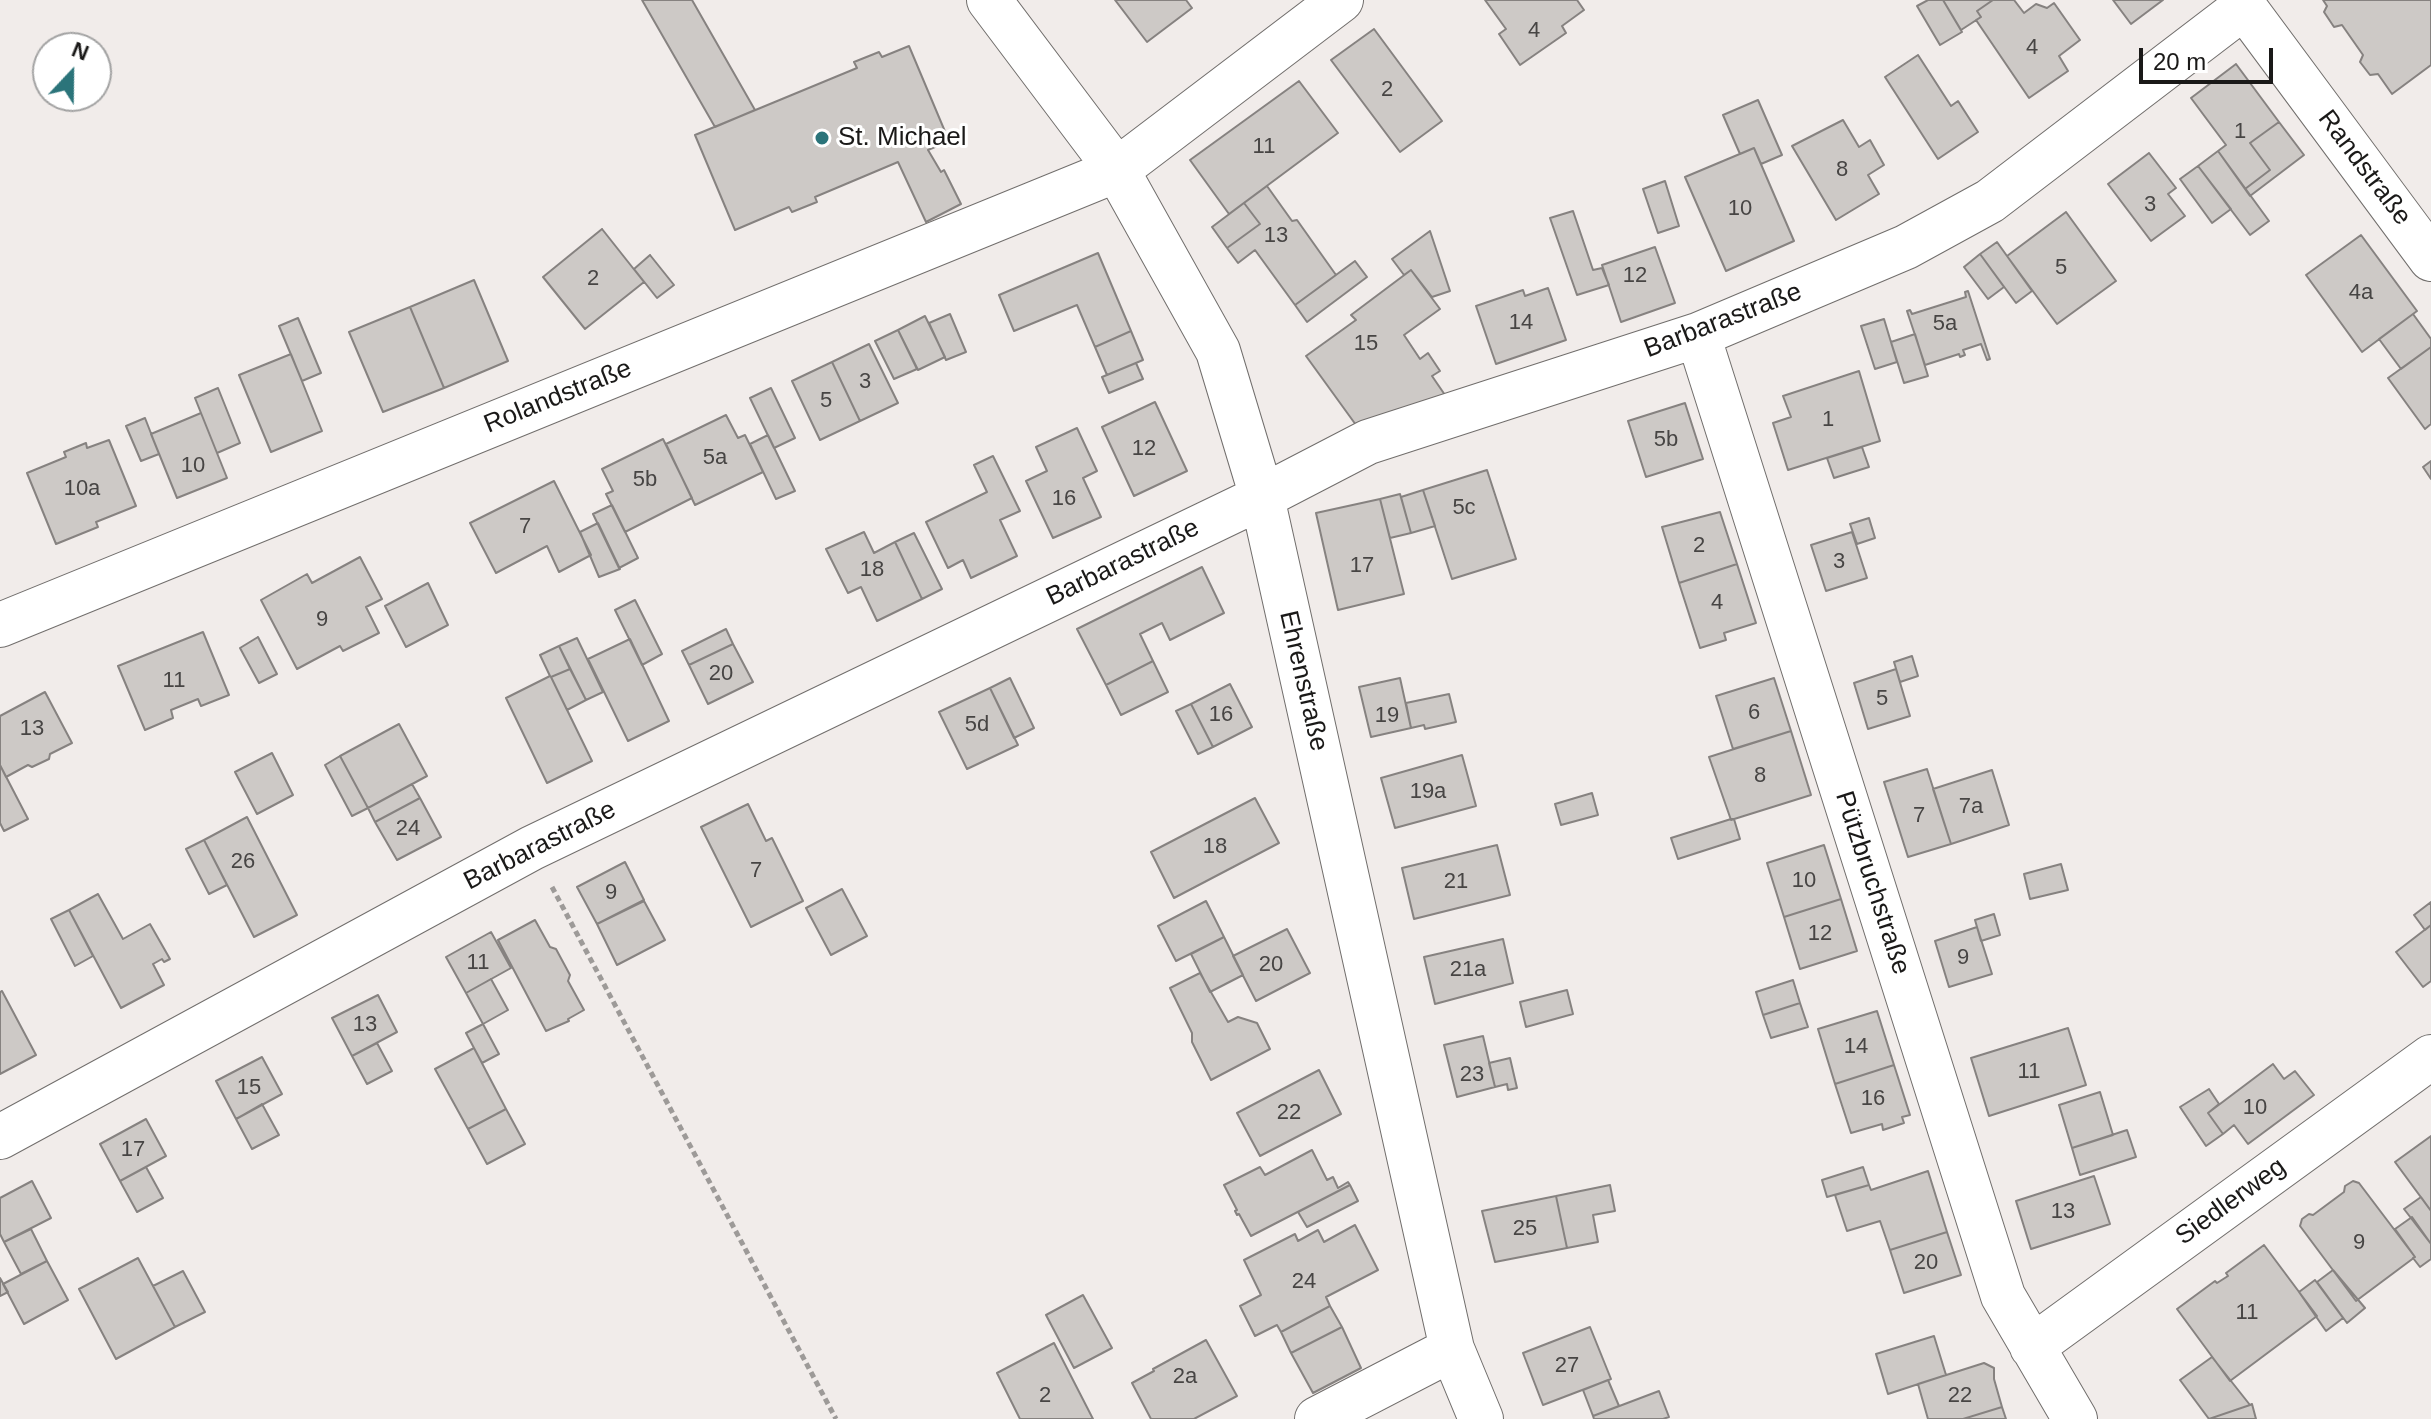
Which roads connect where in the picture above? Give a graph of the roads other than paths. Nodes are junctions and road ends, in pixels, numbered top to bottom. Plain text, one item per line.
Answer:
1 (989, 0) edge
2 (1341, 0) edge
3 (2242, 3) edge
4 (1117, 170) junction
5 (2431, 259) edge
6 (1698, 335) junction
7 (1262, 497) junction
8 (0, 625) edge
9 (2431, 1057) edge
10 (0, 1137) edge
11 (2032, 1347) junction
12 (1452, 1349) junction
13 (1317, 1419) edge
14 (1481, 1419) edge
15 (2075, 1419) edge

1 - 4 street, Ehrenstraße
2 - 4 street, Rolandstraße
3 - 5 street, Randstraße
3 - 6 street, Barbarastraße
4 - 7 street, Ehrenstraße
4 - 8 street, Rolandstraße
6 - 7 street, Barbarastraße
6 - 11 street, Pützbruchstraße
7 - 10 street, Barbarastraße
7 - 12 street, Ehrenstraße
9 - 11 street, Siedlerweg
11 - 15 street, Pützbruchstraße
12 - 13 street
12 - 14 street, Ehrenstraße

